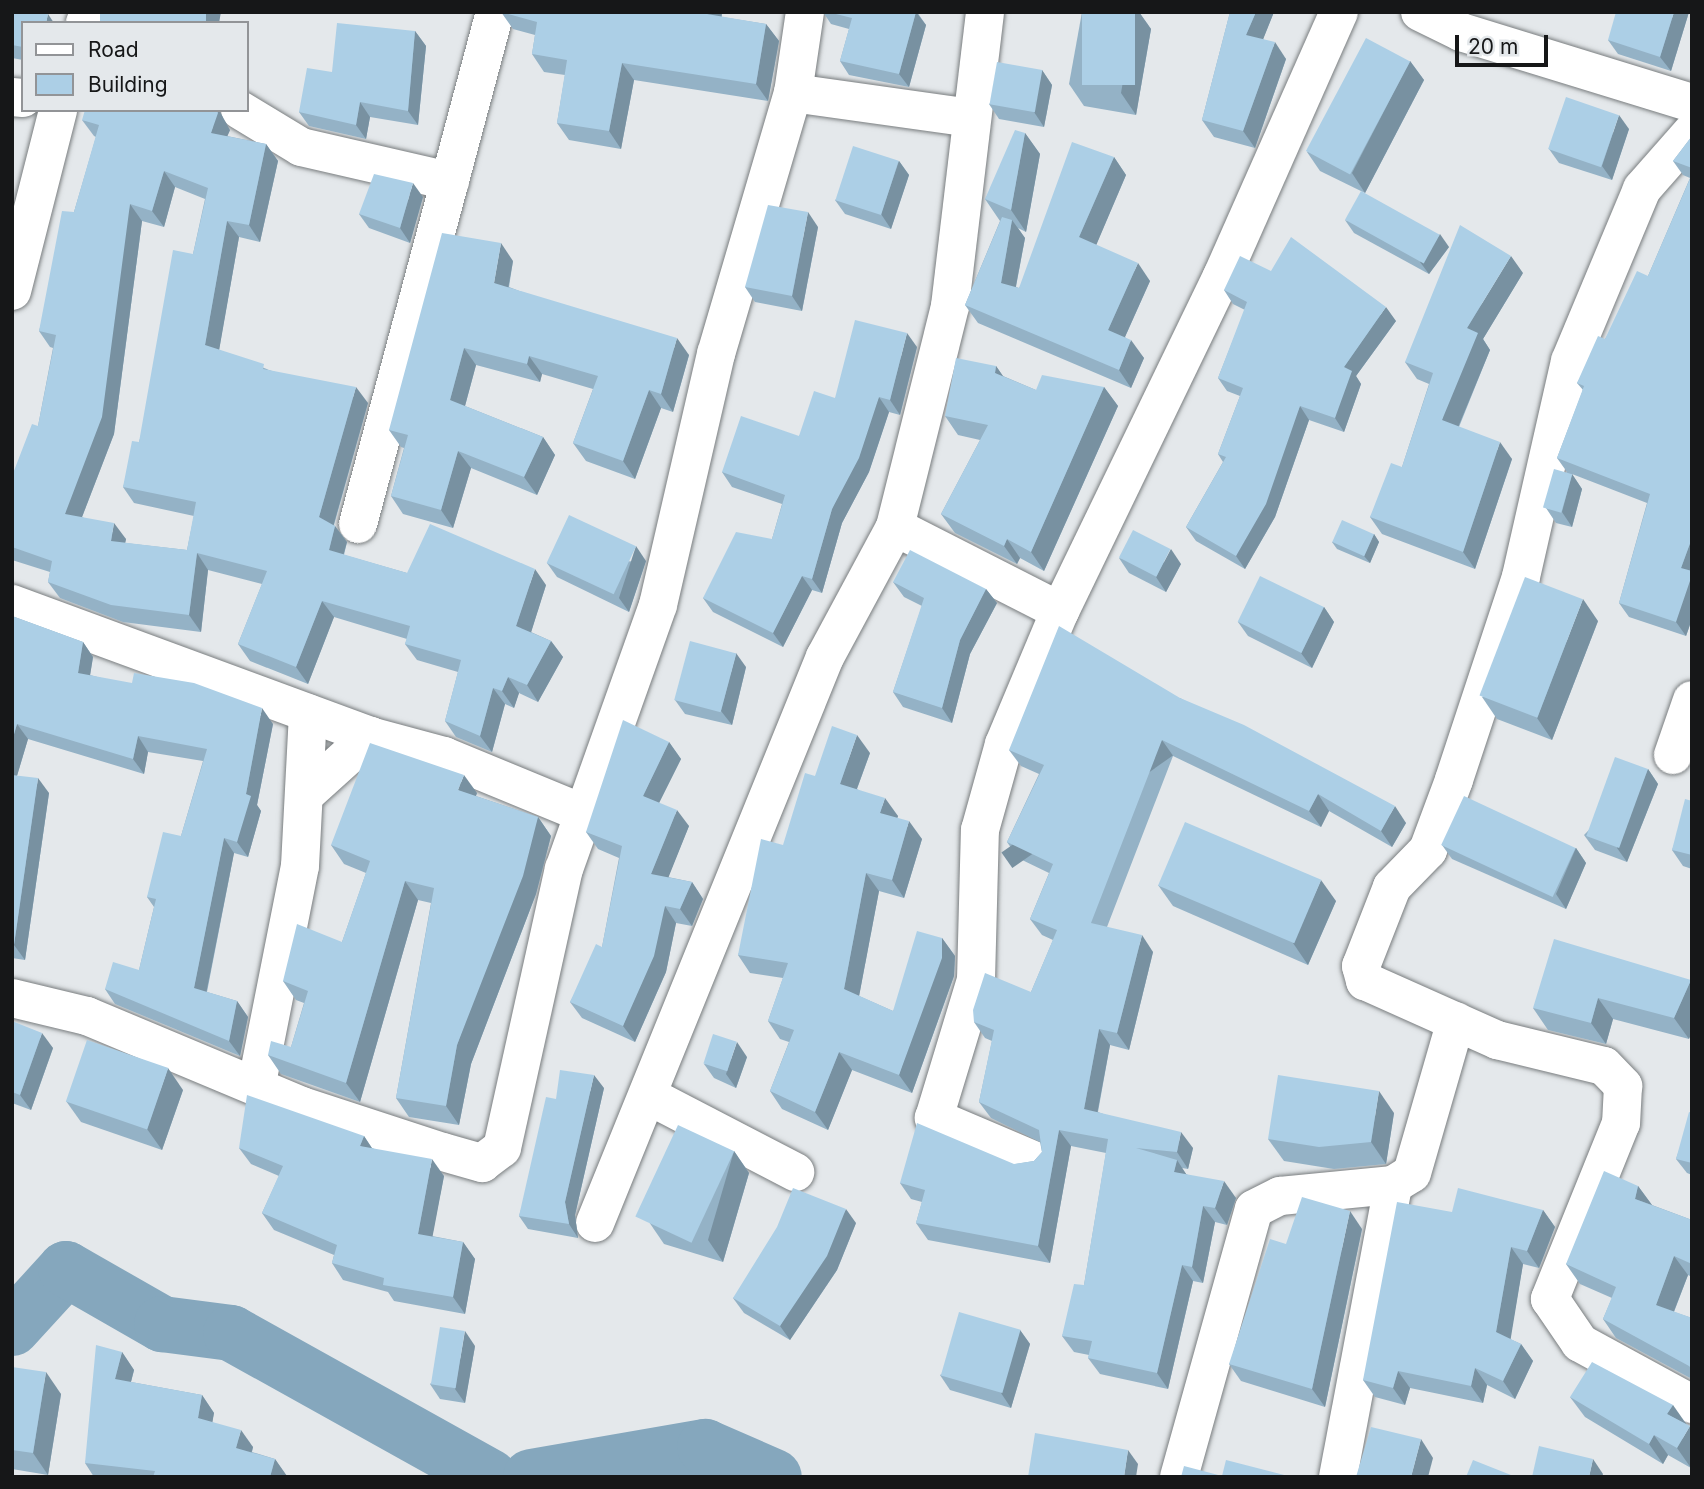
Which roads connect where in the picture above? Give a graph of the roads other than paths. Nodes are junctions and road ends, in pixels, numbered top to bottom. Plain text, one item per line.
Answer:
1 (495, 12) edge
2 (805, 12) edge
3 (985, 12) edge
4 (1339, 12) edge
5 (1420, 12) edge
6 (793, 93) junction
7 (1692, 103) edge
8 (57, 112) edge
9 (243, 112) edge
10 (970, 118) junction
11 (1692, 132) edge
12 (450, 181) junction
13 (12, 291) edge
14 (358, 524) dead end
15 (895, 527) junction
16 (12, 604) edge
17 (1060, 611) junction
18 (1692, 700) edge
19 (308, 713) junction
20 (370, 736) junction
21 (1673, 755) dead end
22 (308, 792) junction
23 (580, 812) junction
24 (12, 998) edge
25 (1457, 1021) junction
26 (257, 1083) junction
27 (649, 1096) junction
28 (1033, 1160) edge
29 (794, 1172) dead end
30 (1394, 1185) junction
31 (596, 1223) dead end
32 (1692, 1404) edge
33 (1178, 1477) edge
34 (1338, 1477) edge

1 - 12 street
2 - 6 street
3 - 10 street
4 - 17 street
5 - 7 street
6 - 10 street
6 - 23 street
8 - 13 street
9 - 12 street
10 - 15 street
11 - 25 street
12 - 14 street
15 - 17 street
15 - 27 street
16 - 19 street
17 - 28 street
18 - 21 street
19 - 20 street
19 - 22 street
20 - 22 street
20 - 23 street
22 - 26 street
23 - 26 street
24 - 26 street
25 - 30 street
25 - 32 street
27 - 29 street
27 - 31 street
30 - 33 street
30 - 34 street

